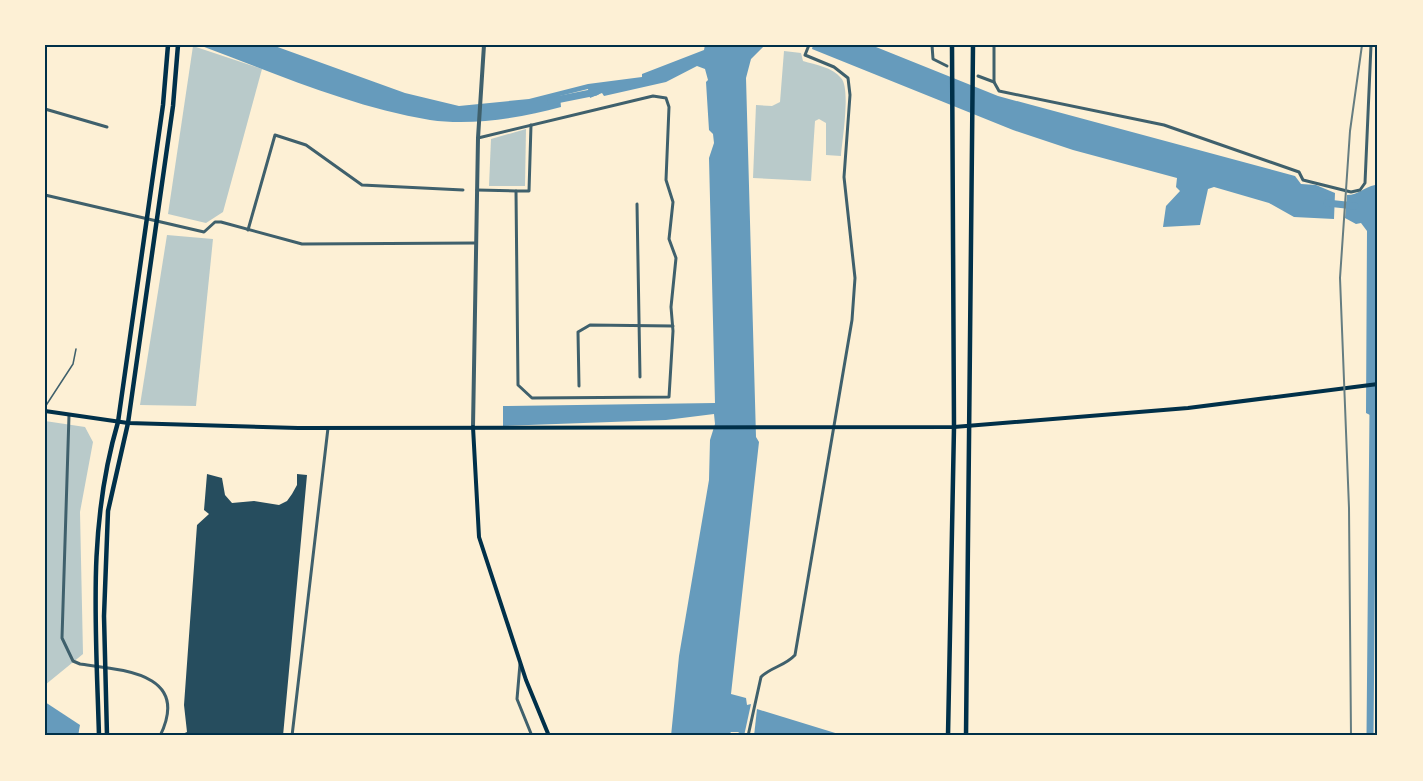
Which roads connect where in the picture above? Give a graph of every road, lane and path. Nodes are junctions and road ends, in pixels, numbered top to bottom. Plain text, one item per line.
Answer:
1 (168, 45) edge
2 (178, 45) edge
3 (484, 45) edge
4 (808, 45) edge
5 (932, 45) edge
6 (952, 45) edge
7 (973, 45) edge
8 (994, 45) edge
9 (1371, 45) edge
10 (947, 66) dead end
11 (978, 76) dead end
12 (994, 82) junction
13 (45, 109) edge
14 (531, 125) junction
15 (107, 127) dead end
16 (478, 138) junction
17 (463, 190) dead end
18 (477, 190) junction
19 (516, 191) junction
20 (45, 195) edge
21 (637, 204) dead end
22 (147, 218) junction
23 (157, 220) junction
24 (248, 230) junction
25 (476, 243) junction
26 (639, 326) junction
27 (673, 326) junction
28 (76, 349) dead end
29 (640, 377) dead end
30 (1378, 384) edge
31 (579, 386) dead end
32 (45, 409) edge
33 (69, 414) junction
34 (118, 422) junction
35 (128, 423) junction
36 (968, 426) junction
37 (473, 427) junction
38 (834, 427) junction
39 (954, 427) junction
40 (328, 428) junction
41 (521, 663) junction
42 (99, 736) edge
43 (107, 736) edge
44 (160, 736) edge
45 (292, 736) edge
46 (532, 736) edge
47 (549, 736) edge
48 (748, 736) edge
49 (948, 736) edge
50 (966, 736) edge

1 - 22 main road
2 - 23 main road
3 - 16 street
4 - 38 street
5 - 10 street
6 - 39 main road
7 - 36 main road
8 - 12 street
9 - 12 street
11 - 12 street
13 - 15 street
14 - 16 street
14 - 19 street
14 - 27 street
16 - 18 street
17 - 24 street
18 - 19 street
18 - 25 street
19 - 27 street
20 - 22 street
21 - 26 street
22 - 23 street
22 - 34 main road
23 - 24 street
23 - 35 main road
24 - 25 street
25 - 37 street
26 - 27 street
26 - 29 street
26 - 31 street
28 - 32 lane
30 - 36 main road
32 - 33 main road
33 - 34 main road
33 - 44 street
34 - 35 main road
34 - 42 main road
35 - 40 main road
35 - 43 main road
36 - 39 main road
36 - 50 main road
37 - 38 main road
37 - 40 main road
37 - 41 main road
38 - 39 main road
38 - 48 street
39 - 49 main road
40 - 45 street
41 - 46 street
41 - 47 main road

